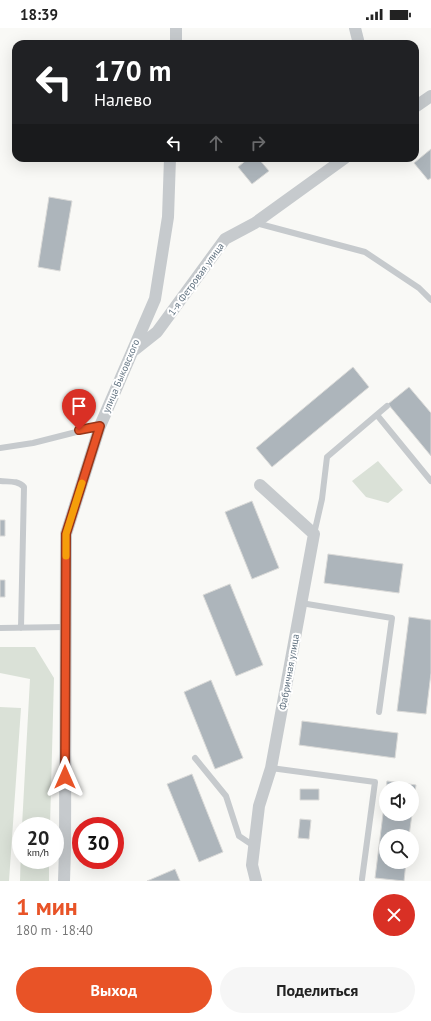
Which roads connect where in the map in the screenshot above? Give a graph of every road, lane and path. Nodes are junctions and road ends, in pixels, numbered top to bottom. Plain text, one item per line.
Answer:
1 (176, 28) edge
2 (355, 28) edge
3 (176, 40) edge
4 (358, 40) edge
5 (431, 96) edge
6 (419, 104) edge
7 (170, 162) edge
8 (339, 162) edge
9 (255, 223) junction
10 (431, 300) edge
11 (132, 352) junction
12 (387, 406) dead end
13 (377, 415) junction
14 (100, 426) junction
15 (0, 448) edge
16 (0, 481) edge
17 (431, 481) edge
18 (260, 484) dead end
19 (314, 534) junction
20 (301, 603) junction
21 (65, 627) junction
22 (0, 628) edge
23 (21, 628) junction
24 (379, 712) dead end
25 (195, 758) dead end
26 (271, 768) junction
27 (254, 846) junction
28 (362, 879) dead end
29 (64, 881) edge
30 (256, 881) edge

1 - 3 street
2 - 4 street
5 - 6 street
7 - 11 street, улица Быковского
8 - 9 street, 1-я Фетровая улица
9 - 10 lane
9 - 11 street, 1-я Фетровая улица
11 - 14 street, улица Быковского
12 - 13 lane
13 - 17 lane
13 - 19 lane
14 - 15 lane
14 - 21 street, улица Быковского
16 - 23 lane
18 - 19 street
19 - 20 street, Фабричная улица
20 - 24 lane
20 - 26 street, Фабричная улица
21 - 23 lane
21 - 29 street, улица Быковского
22 - 23 lane
25 - 27 lane
26 - 27 street, Фабричная улица
26 - 28 lane
27 - 30 street, Фабричная улица

